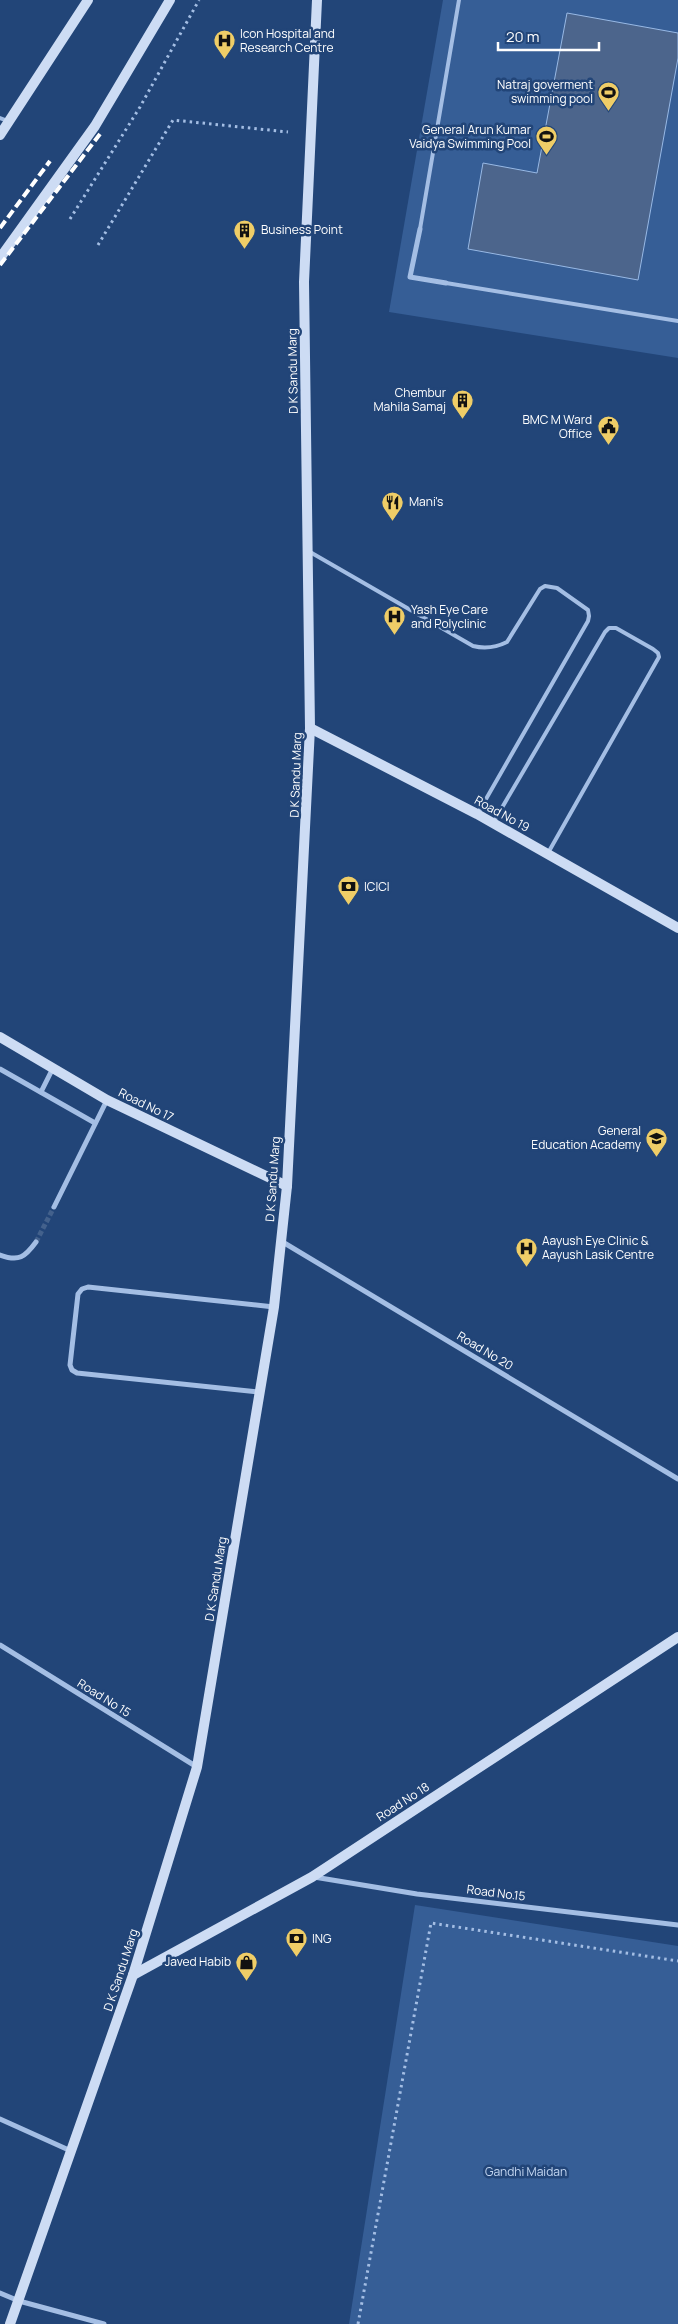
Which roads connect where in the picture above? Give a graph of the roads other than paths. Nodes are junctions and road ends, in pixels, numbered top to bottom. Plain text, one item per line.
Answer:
1 (88, 0) edge
2 (170, 0) edge
3 (317, 0) edge
4 (460, 0) edge
5 (0, 118) edge
6 (10, 122) junction
7 (0, 135) edge
8 (420, 229) joint
9 (0, 258) edge
10 (446, 284) joint
11 (678, 321) edge
12 (308, 551) junction
13 (310, 728) junction
14 (477, 814) junction
15 (494, 823) junction
16 (548, 854) junction
17 (678, 928) edge
18 (0, 1037) edge
19 (53, 1068) junction
20 (0, 1069) edge
21 (41, 1092) junction
22 (107, 1100) junction
23 (95, 1123) junction
24 (287, 1186) junction
25 (54, 1207) tunnel mouth
26 (281, 1241) junction
27 (36, 1242) tunnel mouth
28 (0, 1255) edge
29 (274, 1307) junction
30 (260, 1392) junction
31 (678, 1478) edge
32 (678, 1637) edge
33 (0, 1645) edge
34 (198, 1767) junction
35 (312, 1877) junction
36 (678, 1925) edge
37 (133, 1976) junction
38 (0, 2118) edge
39 (71, 2151) junction
40 (0, 2293) edge
41 (19, 2301) junction
42 (10, 2324) edge
43 (104, 2324) edge

1 - 6 main road
2 - 9 main road
3 - 12 main road, D K Sandu Marg
4 - 8 lane
5 - 6 lane
6 - 7 main road
8 - 10 street
10 - 11 lane
12 - 13 main road, D K Sandu Marg
12 - 14 lane
13 - 14 main road, Road No 19
13 - 24 main road, D K Sandu Marg
14 - 15 main road, Road No 19
15 - 16 main road, Road No 19
15 - 16 lane
16 - 17 main road, Road No 19
18 - 19 main road, Road No 17
19 - 21 street
19 - 22 main road, Road No 17
20 - 21 street
21 - 23 street
22 - 23 street
22 - 24 main road, Road No 17
23 - 25 street
24 - 26 main road, D K Sandu Marg
26 - 29 main road, D K Sandu Marg
26 - 31 street, Road No 20
27 - 28 street
29 - 30 main road, D K Sandu Marg
29 - 30 street
30 - 34 main road, D K Sandu Marg
32 - 35 main road, Road No 18
33 - 34 street, Road No 15
34 - 37 main road, D K Sandu Marg
35 - 36 street, Road No.15
35 - 37 main road, Road No 18
37 - 39 main road, D K Sandu Marg
38 - 39 street
39 - 41 main road, D K Sandu Marg
40 - 41 street
41 - 42 main road, D K Sandu Marg
41 - 43 street

